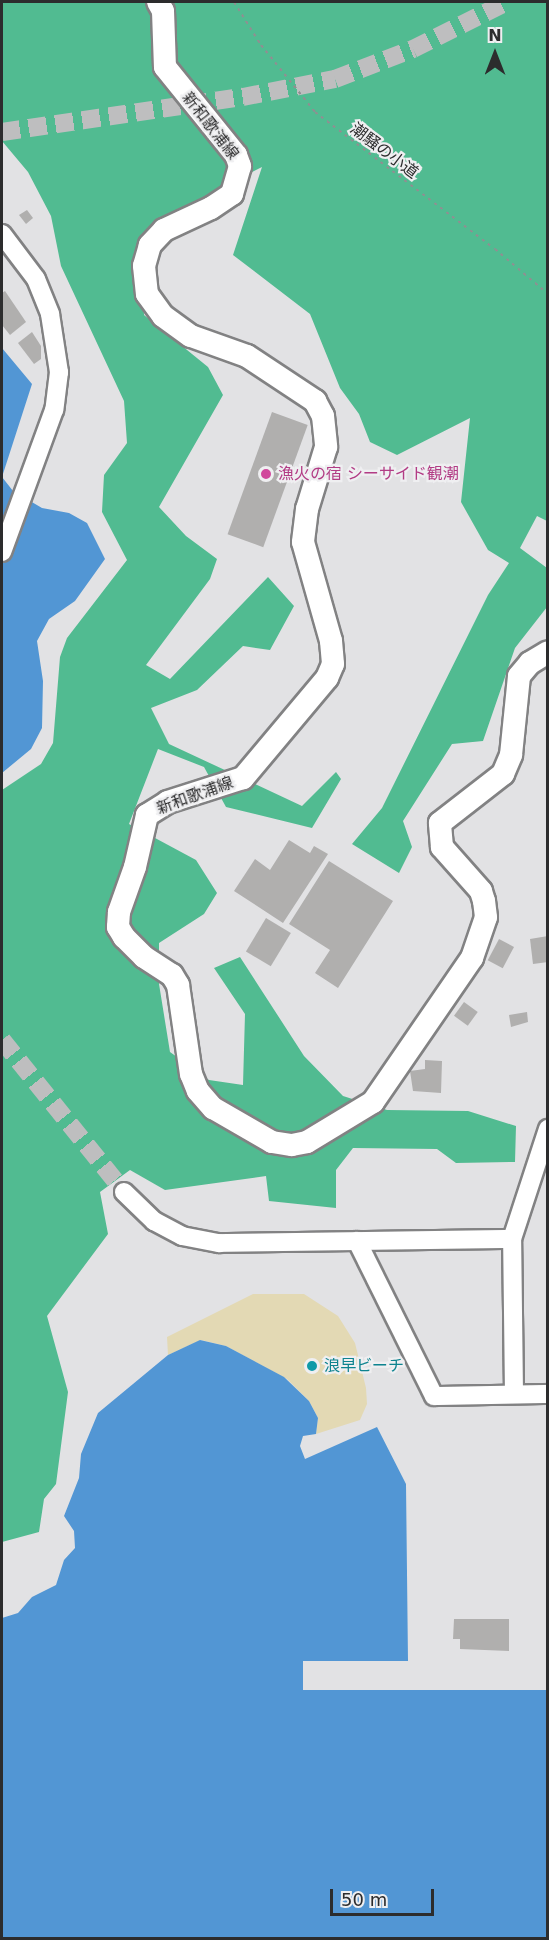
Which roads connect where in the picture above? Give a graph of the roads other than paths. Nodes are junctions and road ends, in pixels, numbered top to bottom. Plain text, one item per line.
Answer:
1 (158, 2) edge
2 (2, 234) edge
3 (2, 552) edge
4 (548, 652) edge
5 (548, 1129) edge
6 (124, 1192) tunnel mouth
7 (512, 1239) junction
8 (357, 1241) junction
9 (514, 1394) junction
10 (548, 1394) edge

1 - 4 main road, 新和歌浦線
2 - 3 street
5 - 7 street
6 - 8 street
7 - 8 street
7 - 9 street
8 - 9 street
9 - 10 street

